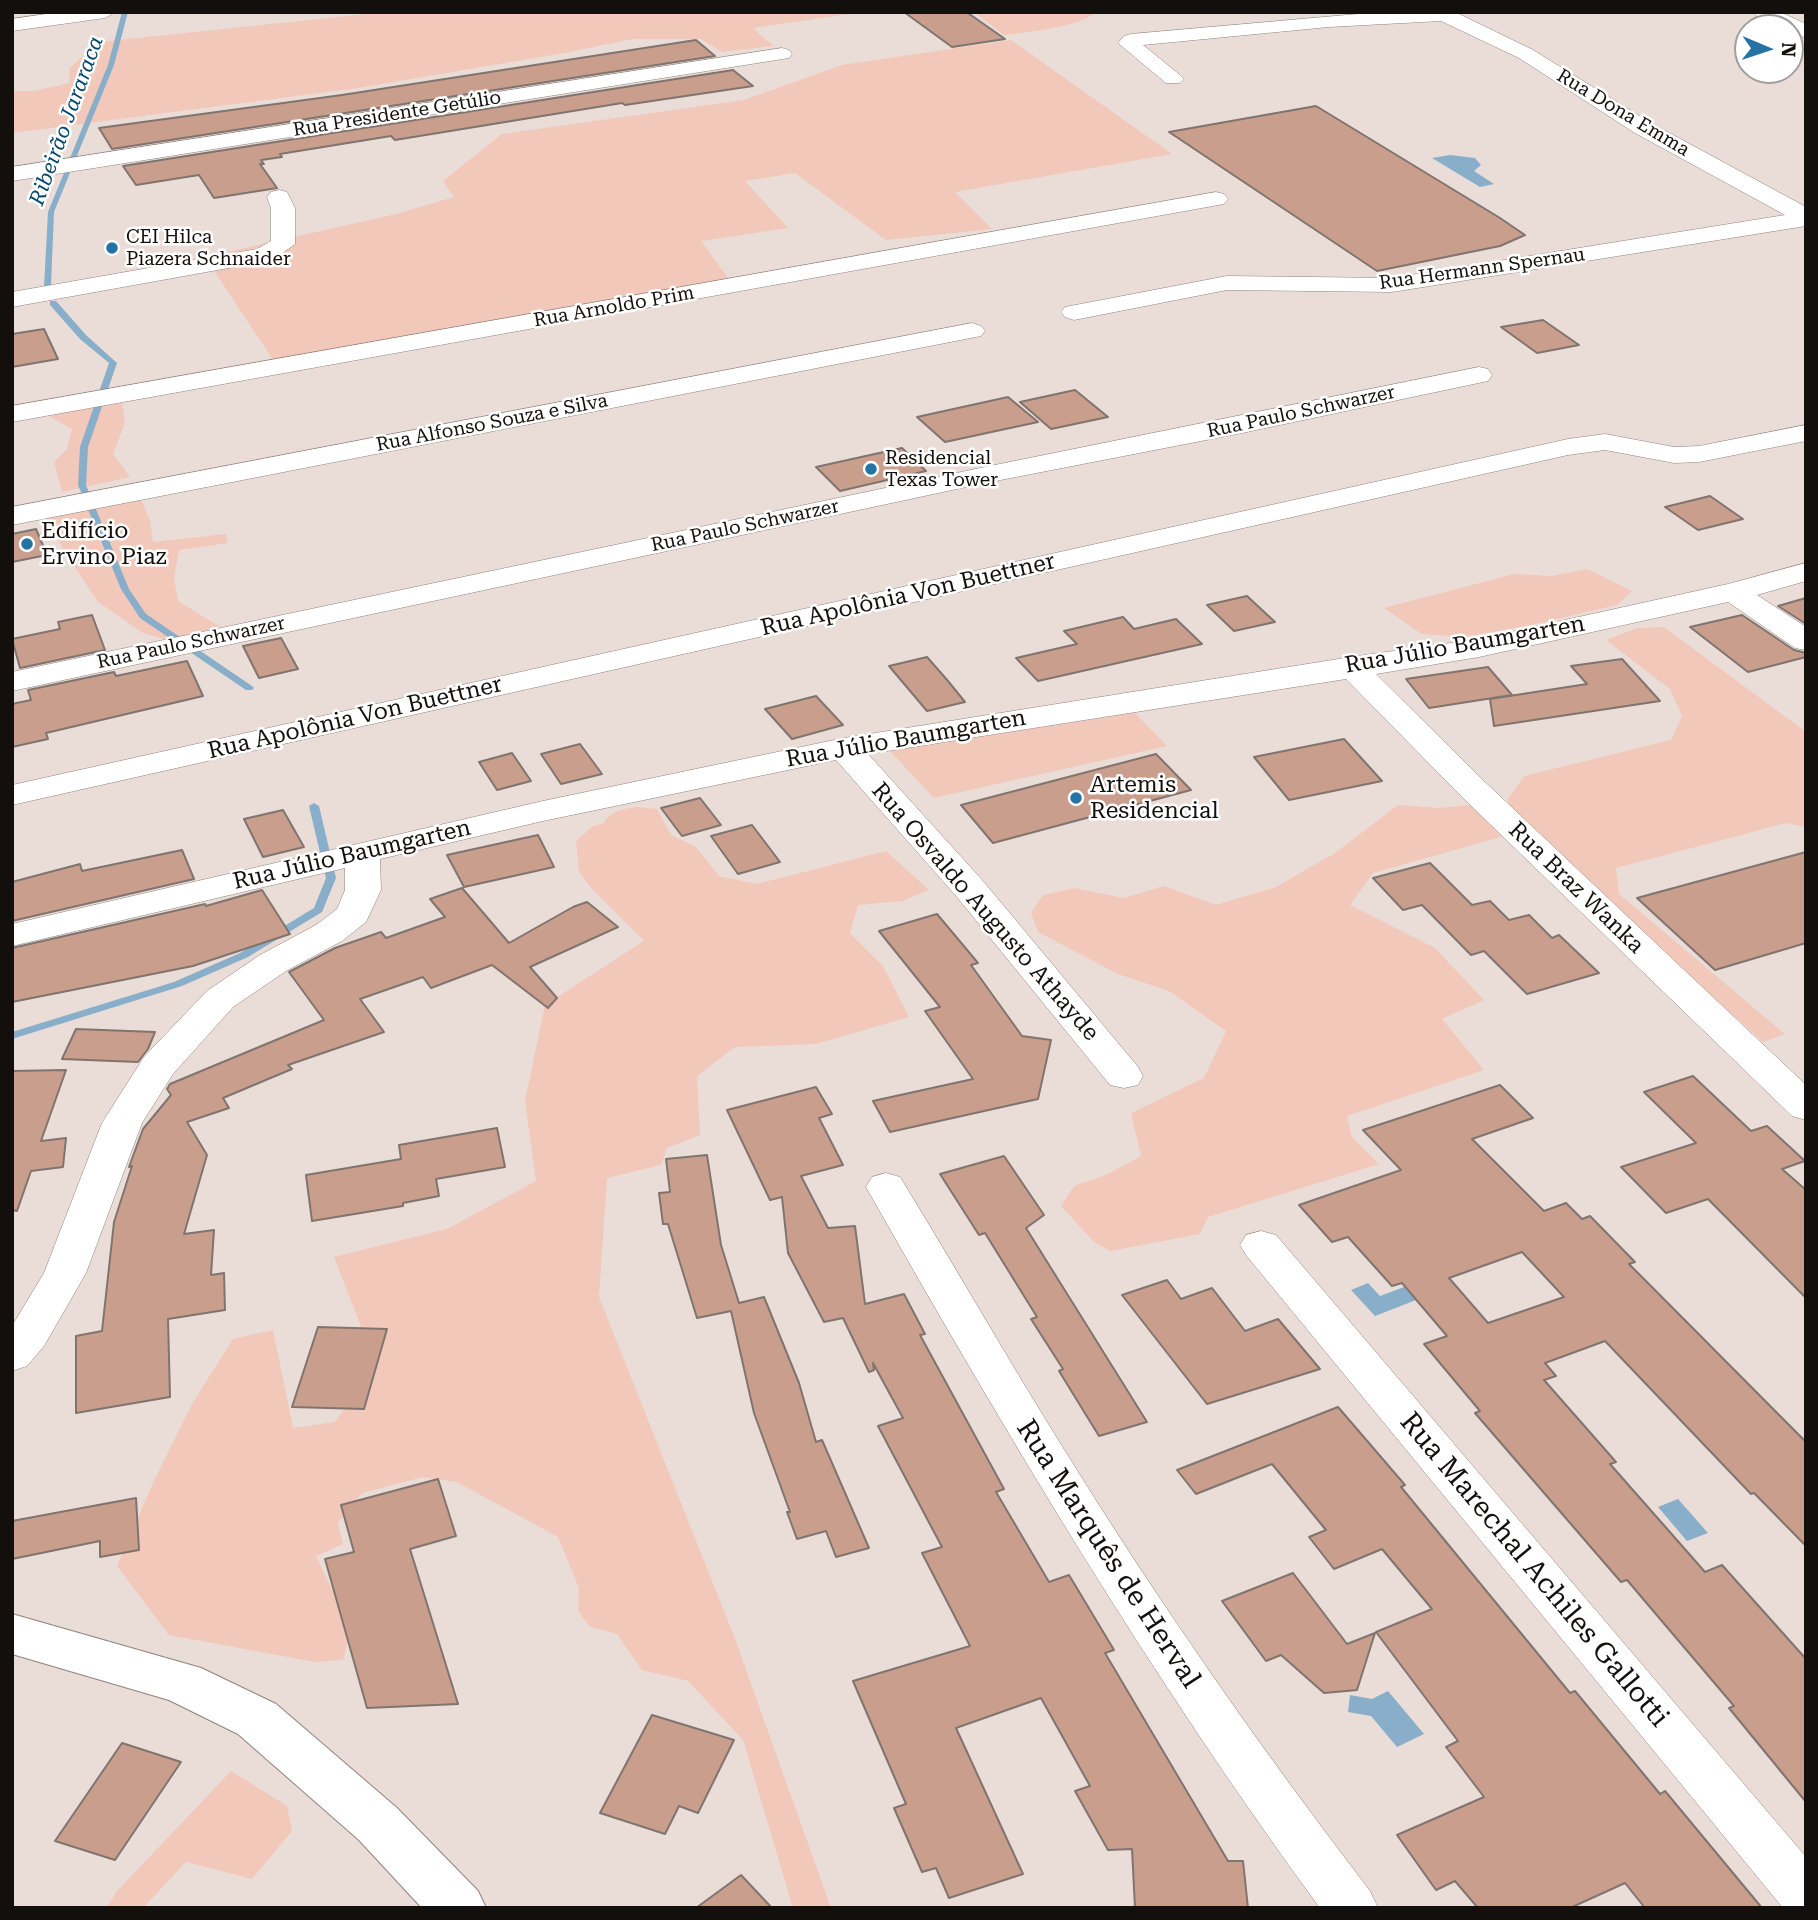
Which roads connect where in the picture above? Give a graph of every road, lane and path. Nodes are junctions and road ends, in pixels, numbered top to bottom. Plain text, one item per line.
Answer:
1 (105, 12) edge
2 (1441, 14) edge
3 (12, 25) edge
4 (782, 54) dead end
5 (1172, 79) dead end
6 (12, 174) edge
7 (279, 197) dead end
8 (1216, 199) dead end
9 (1806, 218) edge
10 (12, 300) edge
11 (1074, 312) dead end
12 (972, 331) dead end
13 (1479, 375) dead end
14 (12, 415) edge
15 (1806, 433) edge
16 (12, 516) edge
17 (1806, 572) edge
18 (1733, 592) junction
19 (1806, 641) edge
20 (181, 645) joint
21 (1351, 666) junction
22 (12, 682) edge
23 (844, 748) junction
24 (12, 795) edge
25 (340, 858) junction
26 (12, 935) edge
27 (1124, 1076) dead end
28 (1806, 1107) edge
29 (886, 1187) dead end
30 (1261, 1245) dead end
31 (12, 1355) edge
32 (12, 1634) edge
33 (1806, 1896) edge
34 (458, 1908) edge
35 (1351, 1908) edge

1 - 3 street
2 - 5 street
2 - 9 street, Rua Dona Emma
4 - 6 street, Rua Presidente Getúlio
7 - 10 street
8 - 14 street, Rua Arnoldo Prim
9 - 11 street, Rua Hermann Spernau
12 - 16 street, Rua Alfonso Souza e Silva
13 - 20 street, Rua Paulo Schwarzer
15 - 24 street, Rua Apolônia Von Buettner
17 - 18 street, Rua Júlio Baumgarten
18 - 19 street
18 - 21 street, Rua Júlio Baumgarten
20 - 22 street, Rua Paulo Schwarzer
21 - 23 street, Rua Júlio Baumgarten
21 - 28 street, Rua Braz Wanka
23 - 25 street, Rua Júlio Baumgarten
23 - 27 street, Rua Osvaldo Augusto Athayde
25 - 26 street, Rua Júlio Baumgarten
25 - 31 street
29 - 35 street, Rua Marquês de Herval
30 - 33 street, Rua Marechal Achiles Gallotti
32 - 34 main road

